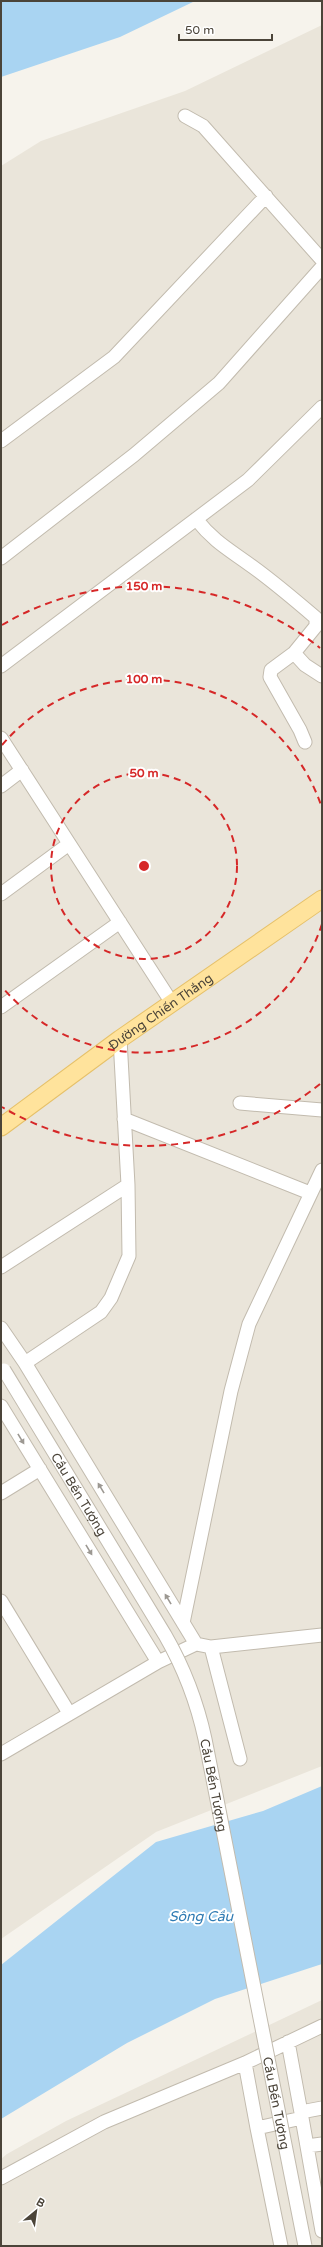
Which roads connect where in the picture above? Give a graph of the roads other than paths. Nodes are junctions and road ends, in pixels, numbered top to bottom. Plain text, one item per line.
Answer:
1 (185, 116) dead end
2 (266, 196) junction
3 (322, 260) edge
4 (322, 267) edge
5 (322, 407) edge
6 (1, 441) edge
7 (196, 519) junction
8 (1, 558) edge
9 (294, 653) junction
10 (1, 666) edge
11 (322, 676) edge
12 (1, 738) edge
13 (305, 742) dead end
14 (22, 770) junction
15 (1, 786) edge
16 (69, 844) junction
17 (1, 894) edge
18 (322, 899) edge
19 (120, 922) junction
20 (172, 1003) junction
21 (1, 1007) edge
22 (120, 1039) junction
23 (240, 1103) dead end
24 (322, 1110) edge
25 (124, 1119) junction
26 (1, 1127) edge
27 (322, 1170) edge
28 (128, 1185) junction
29 (310, 1193) junction
30 (1, 1267) edge
31 (1, 1328) edge
32 (25, 1363) junction
33 (2, 1366) edge
34 (1, 1406) edge
35 (40, 1469) junction
36 (1, 1493) edge
37 (1, 1601) edge
38 (183, 1623) junction
39 (322, 1635) edge
40 (196, 1644) junction
41 (211, 1647) junction
42 (158, 1662) junction
43 (69, 1713) junction
44 (1, 1754) edge
45 (240, 1759) dead end
46 (322, 2026) edge
47 (288, 2042) junction
48 (245, 2063) junction
49 (322, 2108) edge
50 (301, 2115) junction
51 (257, 2128) junction
52 (322, 2144) edge
53 (307, 2146) junction
54 (1, 2178) edge
55 (322, 2231) edge
56 (281, 2246) edge
57 (305, 2246) edge

1 - 2 street
2 - 3 street
2 - 6 street
4 - 8 street
5 - 7 street
7 - 9 street
7 - 10 street
9 - 11 street
9 - 13 street
12 - 14 street
14 - 15 street
14 - 16 street
16 - 17 street
16 - 19 street
18 - 20 main road, Đường Chiến Thắng
19 - 20 street
19 - 21 street
20 - 22 main road, Đường Chiến Thắng
22 - 25 street
22 - 26 main road, Đường Chiến Thắng
23 - 24 street
25 - 28 street
25 - 29 street
27 - 29 street
28 - 30 street
28 - 32 street
29 - 38 street
31 - 32 street
38 -> 32 street
33 - 57 street, Cầu Bến Tượng, bridge
34 -> 35 street
35 - 36 street
35 -> 42 street
37 - 43 street
38 - 40 street
39 - 41 street
40 - 41 street
40 - 42 street
41 - 45 street
42 - 43 street
43 - 44 street
46 - 47 street
47 - 48 street
47 - 50 street
48 - 51 street
48 - 54 street
49 - 50 street
50 - 51 street
50 - 53 street
51 - 56 street
52 - 53 street
53 - 55 street

